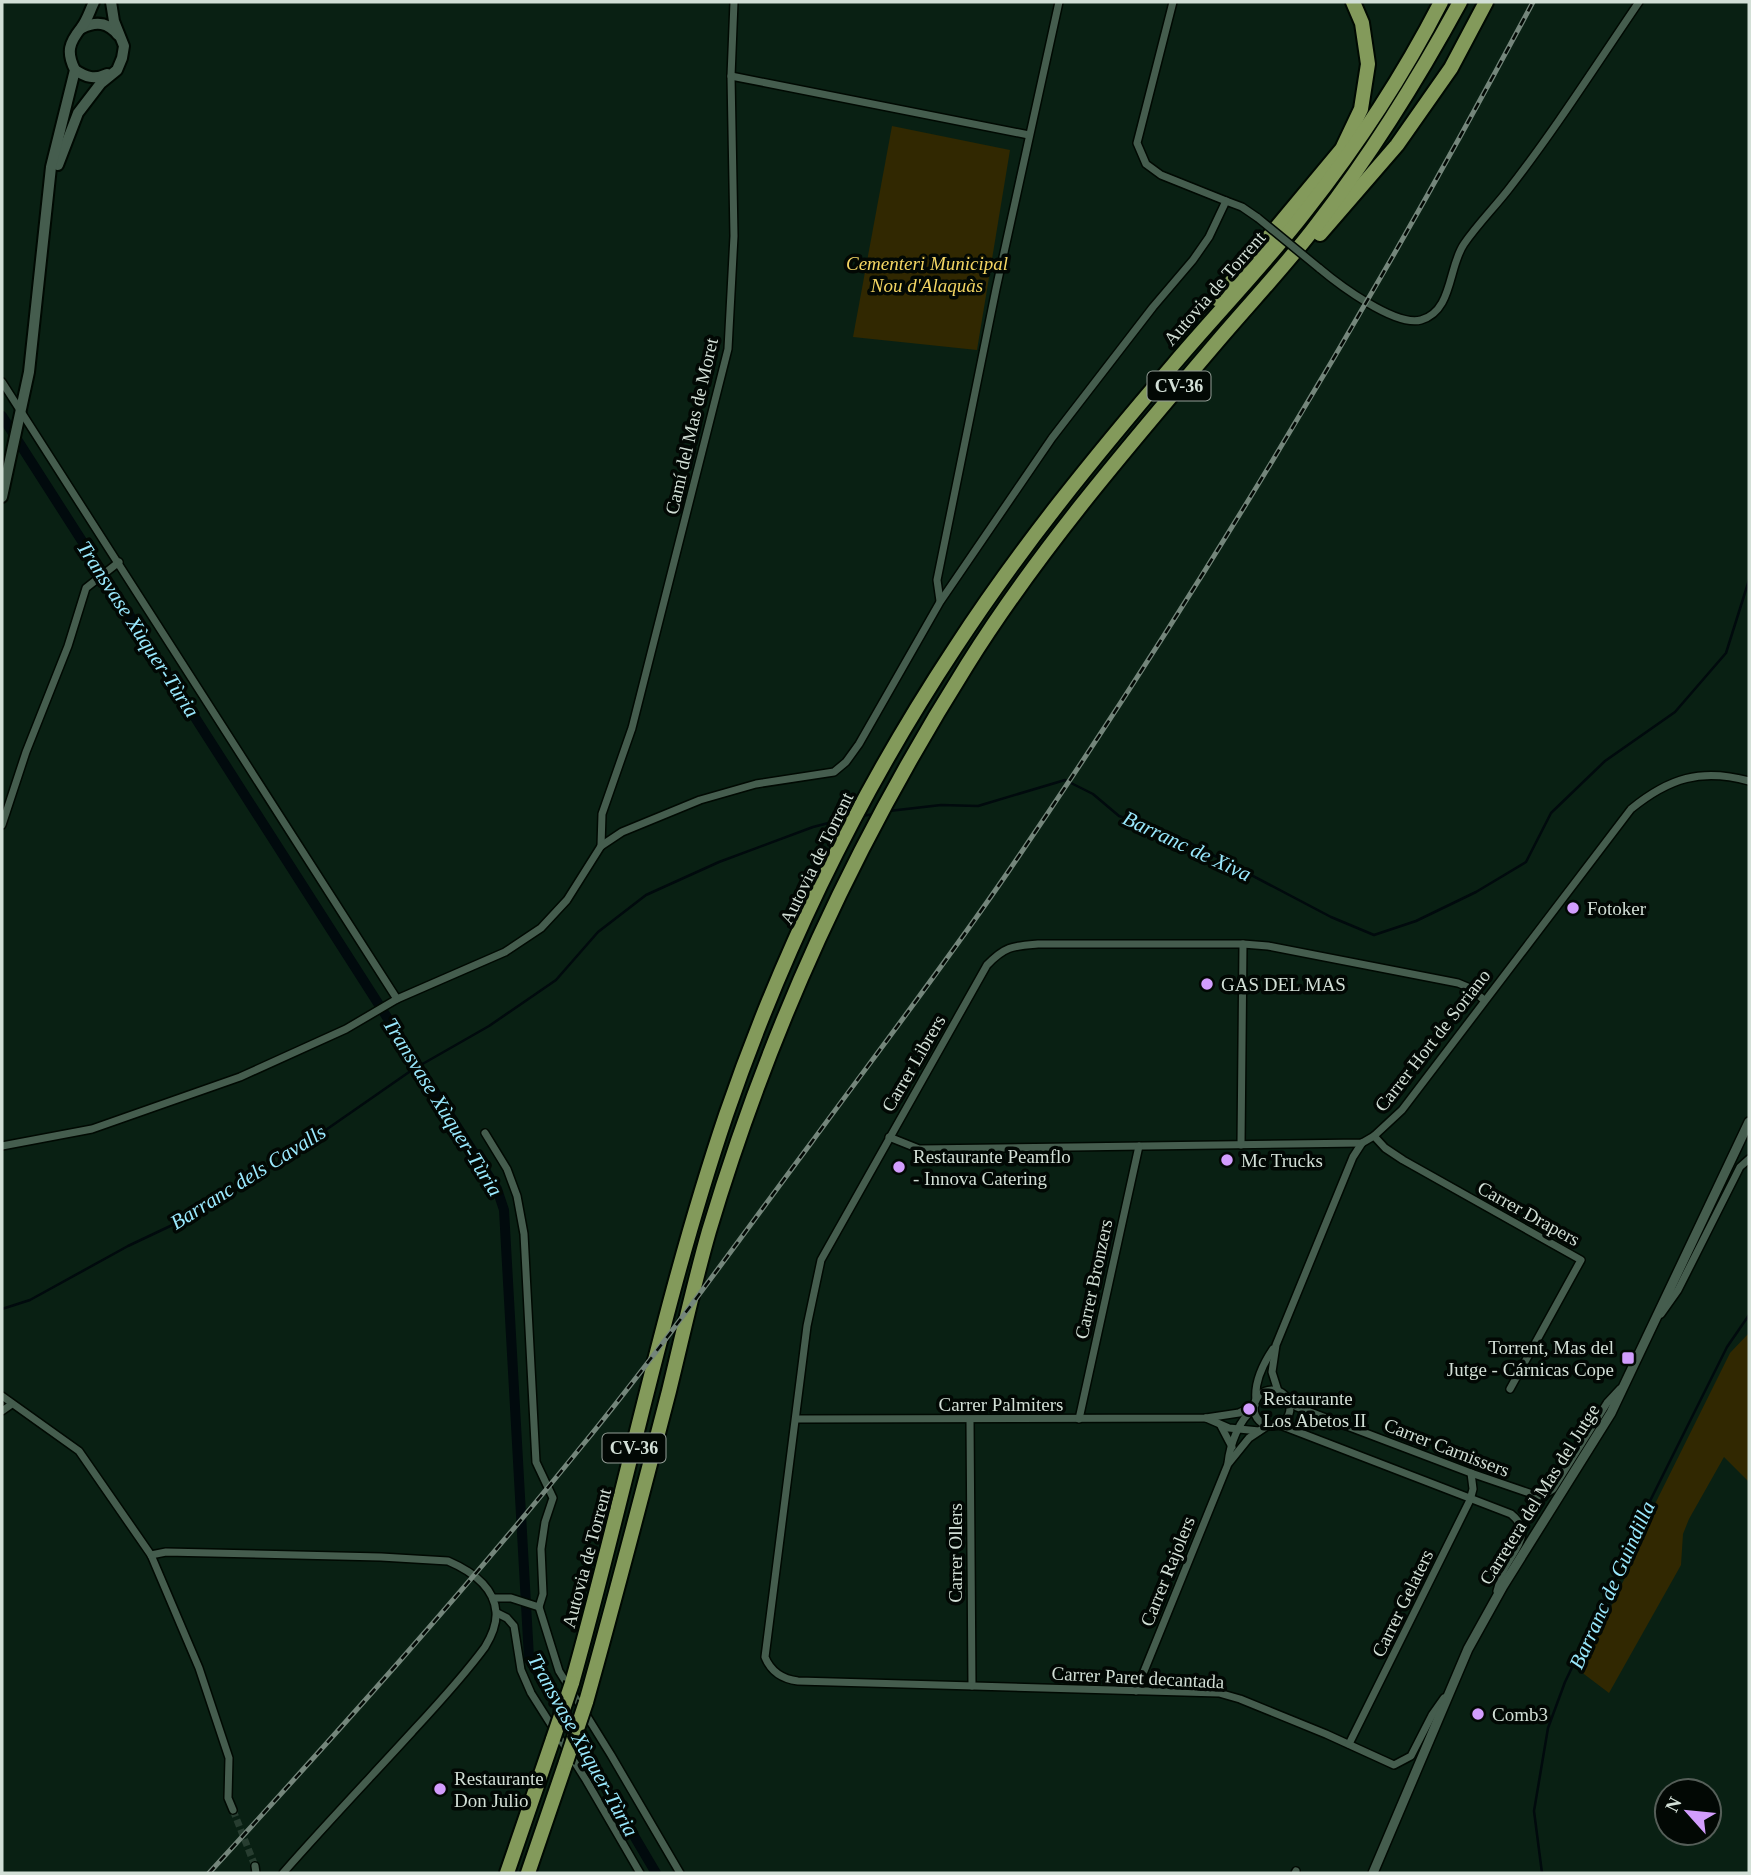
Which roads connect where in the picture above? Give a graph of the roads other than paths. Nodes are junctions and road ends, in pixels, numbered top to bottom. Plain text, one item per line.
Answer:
1 (94, 2) edge
2 (111, 2) edge
3 (734, 2) edge
4 (1059, 2) edge
5 (1173, 2) edge
6 (1353, 2) edge
7 (1441, 2) edge
8 (1460, 2) edge
9 (1486, 2) edge
10 (1639, 2) edge
11 (82, 28) junction
12 (124, 46) junction
13 (75, 70) junction
14 (117, 70) junction
15 (731, 76) junction
16 (1029, 135) junction
17 (1226, 201) junction
18 (44, 237) junction
19 (2, 382) edge
20 (20, 415) junction
21 (1090, 495) junction
22 (2, 496) edge
23 (118, 562) junction
24 (1011, 566) junction
25 (940, 602) junction
26 (1749, 781) edge
27 (2, 825) edge
28 (601, 846) junction
29 (1244, 944) junction
30 (397, 999) junction
31 (1484, 1000) junction
32 (1749, 1122) edge
33 (485, 1133) dead end
34 (1747, 1133) edge
35 (1374, 1136) junction
36 (889, 1137) junction
37 (1362, 1143) junction
38 (1241, 1145) junction
39 (2, 1146) edge
40 (1139, 1146) junction
41 (1749, 1159) edge
42 (1653, 1326) junction
43 (1276, 1345) junction
44 (1624, 1385) junction
45 (1510, 1390) dead end
46 (1278, 1391) junction
47 (2, 1396) edge
48 (1289, 1402) junction
49 (12, 1404) junction
50 (1255, 1405) junction
51 (2, 1411) edge
52 (1206, 1418) junction
53 (796, 1419) junction
54 (1079, 1419) junction
55 (970, 1420) junction
56 (1220, 1425) junction
57 (1280, 1425) junction
58 (1267, 1426) junction
59 (1239, 1430) junction
60 (1259, 1431) junction
61 (1232, 1447) junction
62 (1228, 1464) junction
63 (1471, 1473) junction
64 (1470, 1500) junction
65 (151, 1555) junction
66 (493, 1598) junction
67 (1494, 1601) junction
68 (540, 1607) junction
69 (497, 1613) junction
70 (774, 1671) joint
71 (972, 1686) junction
72 (1136, 1691) junction
73 (1450, 1691) junction
74 (1349, 1744) junction
75 (233, 1810) tunnel mouth
76 (283, 1873) edge
77 (507, 1873) edge
78 (528, 1873) edge
79 (640, 1873) edge
80 (680, 1873) edge
81 (1373, 1873) edge

1 - 11 main road
2 - 12 main road
3 - 15 street, Camí del Mas de Moret
4 - 16 street
5 - 17 street
6 - 24 highway
7 - 24 highway, Autovia de Torrent / CV-36
8 - 21 highway, Autovia de Torrent / CV-36
9 - 21 highway
10 - 17 street, bridge
11 - 12 main road
11 - 13 main road
12 - 14 main road
13 - 14 main road
13 - 18 main road
14 - 18 main road
15 - 16 street
15 - 28 street, Camí del Mas de Moret
16 - 25 street
17 - 25 street
18 - 20 main road
19 - 20 street
20 - 22 main road
20 - 23 street
21 - 78 highway, Autovia de Torrent / CV-36, bridge
23 - 27 street
23 - 30 street
24 - 77 highway, Autovia de Torrent / CV-36, bridge
25 - 28 street
26 - 31 street, Carrer Hort de Soriano
28 - 30 street
29 - 31 street, Carrer Librers
29 - 36 street, Carrer Librers
29 - 38 street
30 - 39 street
31 - 35 street, Carrer Hort de Soriano
32 - 34 street, Carretera del Mas del Jutge
33 - 68 street
34 - 42 street, Carretera del Mas del Jutge
35 - 37 street, Carrer Hort de Soriano
35 - 45 street, Carrer Drapers
36 - 40 street, Carrer Hort de Soriano
36 - 53 street, Carrer Librers
37 - 38 street, Carrer Hort de Soriano
37 - 43 street, Carrer Rajolers
38 - 40 street, Carrer Hort de Soriano
40 - 54 street, Carrer Bronzers
41 - 42 street
42 - 44 street, Carretera del Mas del Jutge
43 - 46 street, Carrer Rajolers
43 - 50 street, Carrer Rajolers
44 - 63 street, Carrer Carnissers
44 - 67 street, Carretera del Mas del Jutge
46 - 48 street, Carrer Carnissers
46 - 50 street
47 - 49 street
48 - 57 street
48 - 63 street, Carrer Carnissers
49 - 51 street
49 - 65 street
50 - 52 street, Carrer Palmiters
50 - 58 street
50 - 59 street, Carrer Rajolers
52 - 54 street, Carrer Palmiters
52 - 56 street, Carrer Palmiters
53 - 55 street, Carrer Palmiters
53 - 70 street, Carrer Librers
54 - 55 street, Carrer Palmiters
55 - 71 street, Carrer Ollers
56 - 59 street, Carrer Palmiters
56 - 61 street
57 - 58 street, Carrer Carnissers
57 - 64 street, Carrer Carnissers
58 - 60 street, Carrer Rajolers
59 - 60 street, Carrer Palmiters
59 - 61 street, Carrer Rajolers
60 - 62 street, Carrer Rajolers
61 - 62 street, Carrer Rajolers
62 - 72 street, Carrer Rajolers
63 - 64 street, Carrer Gelaters
64 - 67 street, Carrer Carnissers
64 - 74 street, Carrer Gelaters
65 - 66 street
65 - 75 street
66 - 68 street
66 - 69 street
67 - 73 street, Carretera del Mas del Jutge
68 - 80 street
69 - 76 street
69 - 79 street
70 - 71 street, Carrer Paret decantada
71 - 72 street, Carrer Paret decantada
72 - 74 street, Carrer Paret decantada
73 - 74 street, Carrer Paret decantada
73 - 81 street, Carretera del Mas del Jutge

